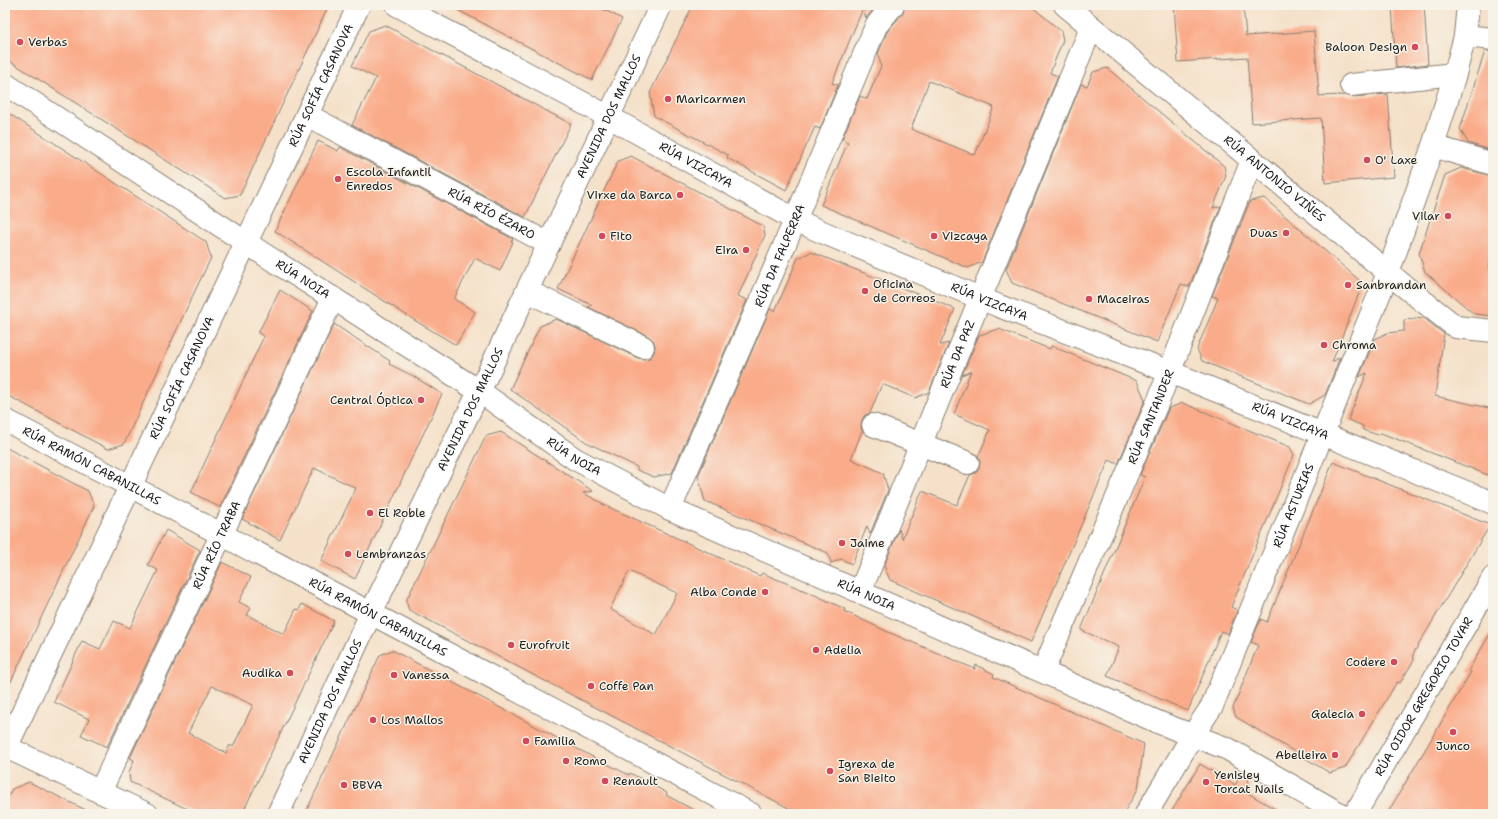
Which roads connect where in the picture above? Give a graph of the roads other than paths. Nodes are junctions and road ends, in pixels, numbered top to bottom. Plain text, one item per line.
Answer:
1 (359, 5) edge
2 (397, 5) edge
3 (661, 5) edge
4 (893, 5) edge
5 (1065, 5) edge
6 (1468, 5) edge
7 (431, 15) edge
8 (1091, 28) junction
9 (1465, 36) junction
10 (1493, 39) edge
11 (1455, 74) junction
12 (5, 84) edge
13 (1350, 85) dead end
14 (307, 115) junction
15 (609, 117) junction
16 (1433, 146) junction
17 (1252, 160) junction
18 (1493, 164) edge
19 (796, 220) junction
20 (246, 242) junction
21 (549, 244) junction
22 (1388, 273) junction
23 (527, 291) junction
24 (333, 298) junction
25 (981, 298) junction
26 (1493, 331) edge
27 (643, 347) dead end
28 (1170, 372) junction
29 (479, 391) junction
30 (5, 420) edge
31 (873, 425) dead end
32 (1323, 433) junction
33 (921, 444) junction
34 (968, 463) dead end
35 (130, 487) junction
36 (1493, 503) edge
37 (670, 509) junction
38 (221, 534) junction
39 (1493, 578) edge
40 (860, 592) junction
41 (371, 613) junction
42 (1044, 671) junction
43 (1193, 735) junction
44 (6, 749) edge
45 (100, 792) junction
46 (146, 814) edge
47 (278, 814) edge
48 (752, 814) edge
49 (1146, 814) edge
50 (1340, 814) edge
51 (1355, 814) edge

1 - 14 street, RÚA SOFÍA CASANOVA
2 - 7 street, RÚA VIZCAYA
3 - 15 street, AVENIDA DOS MALLOS
4 - 19 street, RÚA DA FALPERRA
5 - 8 street, RÚA ANTONIO VIÑES
6 - 9 street, RÚA ASTURIAS
7 - 15 street, RÚA VIZCAYA
8 - 17 street, RÚA ANTONIO VIÑES
8 - 25 street, RÚA DA PAZ
9 - 10 street
9 - 11 street, RÚA ASTURIAS
11 - 13 street
11 - 16 street, RÚA ASTURIAS
12 - 20 street, RÚA NOIA
14 - 20 street, RÚA SOFÍA CASANOVA
14 - 21 street, RÚA RÍO ÉZARO
15 - 19 street, RÚA VIZCAYA
15 - 21 street, AVENIDA DOS MALLOS
16 - 18 street
16 - 22 street, RÚA ASTURIAS
17 - 22 street, RÚA ANTONIO VIÑES
17 - 28 street, RÚA SANTANDER
19 - 25 street, RÚA VIZCAYA
19 - 37 street, RÚA DA FALPERRA
20 - 24 street, RÚA NOIA
20 - 35 street, RÚA SOFÍA CASANOVA
21 - 23 street, AVENIDA DOS MALLOS
22 - 26 street, RÚA ANTONIO VIÑES
22 - 32 street, RÚA ASTURIAS
23 - 27 street
23 - 29 street, AVENIDA DOS MALLOS
24 - 29 street, RÚA NOIA
24 - 38 street, RÚA RÍO TRABA
25 - 28 street, RÚA VIZCAYA
25 - 33 street, RÚA DA PAZ
28 - 32 street, RÚA VIZCAYA
28 - 42 street, RÚA SANTANDER
29 - 37 street, RÚA NOIA
29 - 41 street, AVENIDA DOS MALLOS
30 - 35 street, RÚA RAMÓN CABANILLAS
31 - 33 street
32 - 36 street, RÚA VIZCAYA
32 - 43 street, RÚA ASTURIAS
33 - 34 street
33 - 40 street, RÚA DA PAZ
35 - 38 street, RÚA RAMÓN CABANILLAS
35 - 44 street, RÚA SOFÍA CASANOVA
37 - 40 street, RÚA NOIA
38 - 41 street, RÚA RAMÓN CABANILLAS
38 - 45 street, RÚA RÍO TRABA
39 - 51 street, RÚA OIDOR GREGORIO TOVAR
40 - 42 street, RÚA NOIA
41 - 47 street, AVENIDA DOS MALLOS
41 - 48 street, RÚA RAMÓN CABANILLAS
42 - 43 street, RÚA NOIA
43 - 49 street, RÚA ASTURIAS
43 - 50 street, RÚA NOIA
44 - 45 street
45 - 46 street

